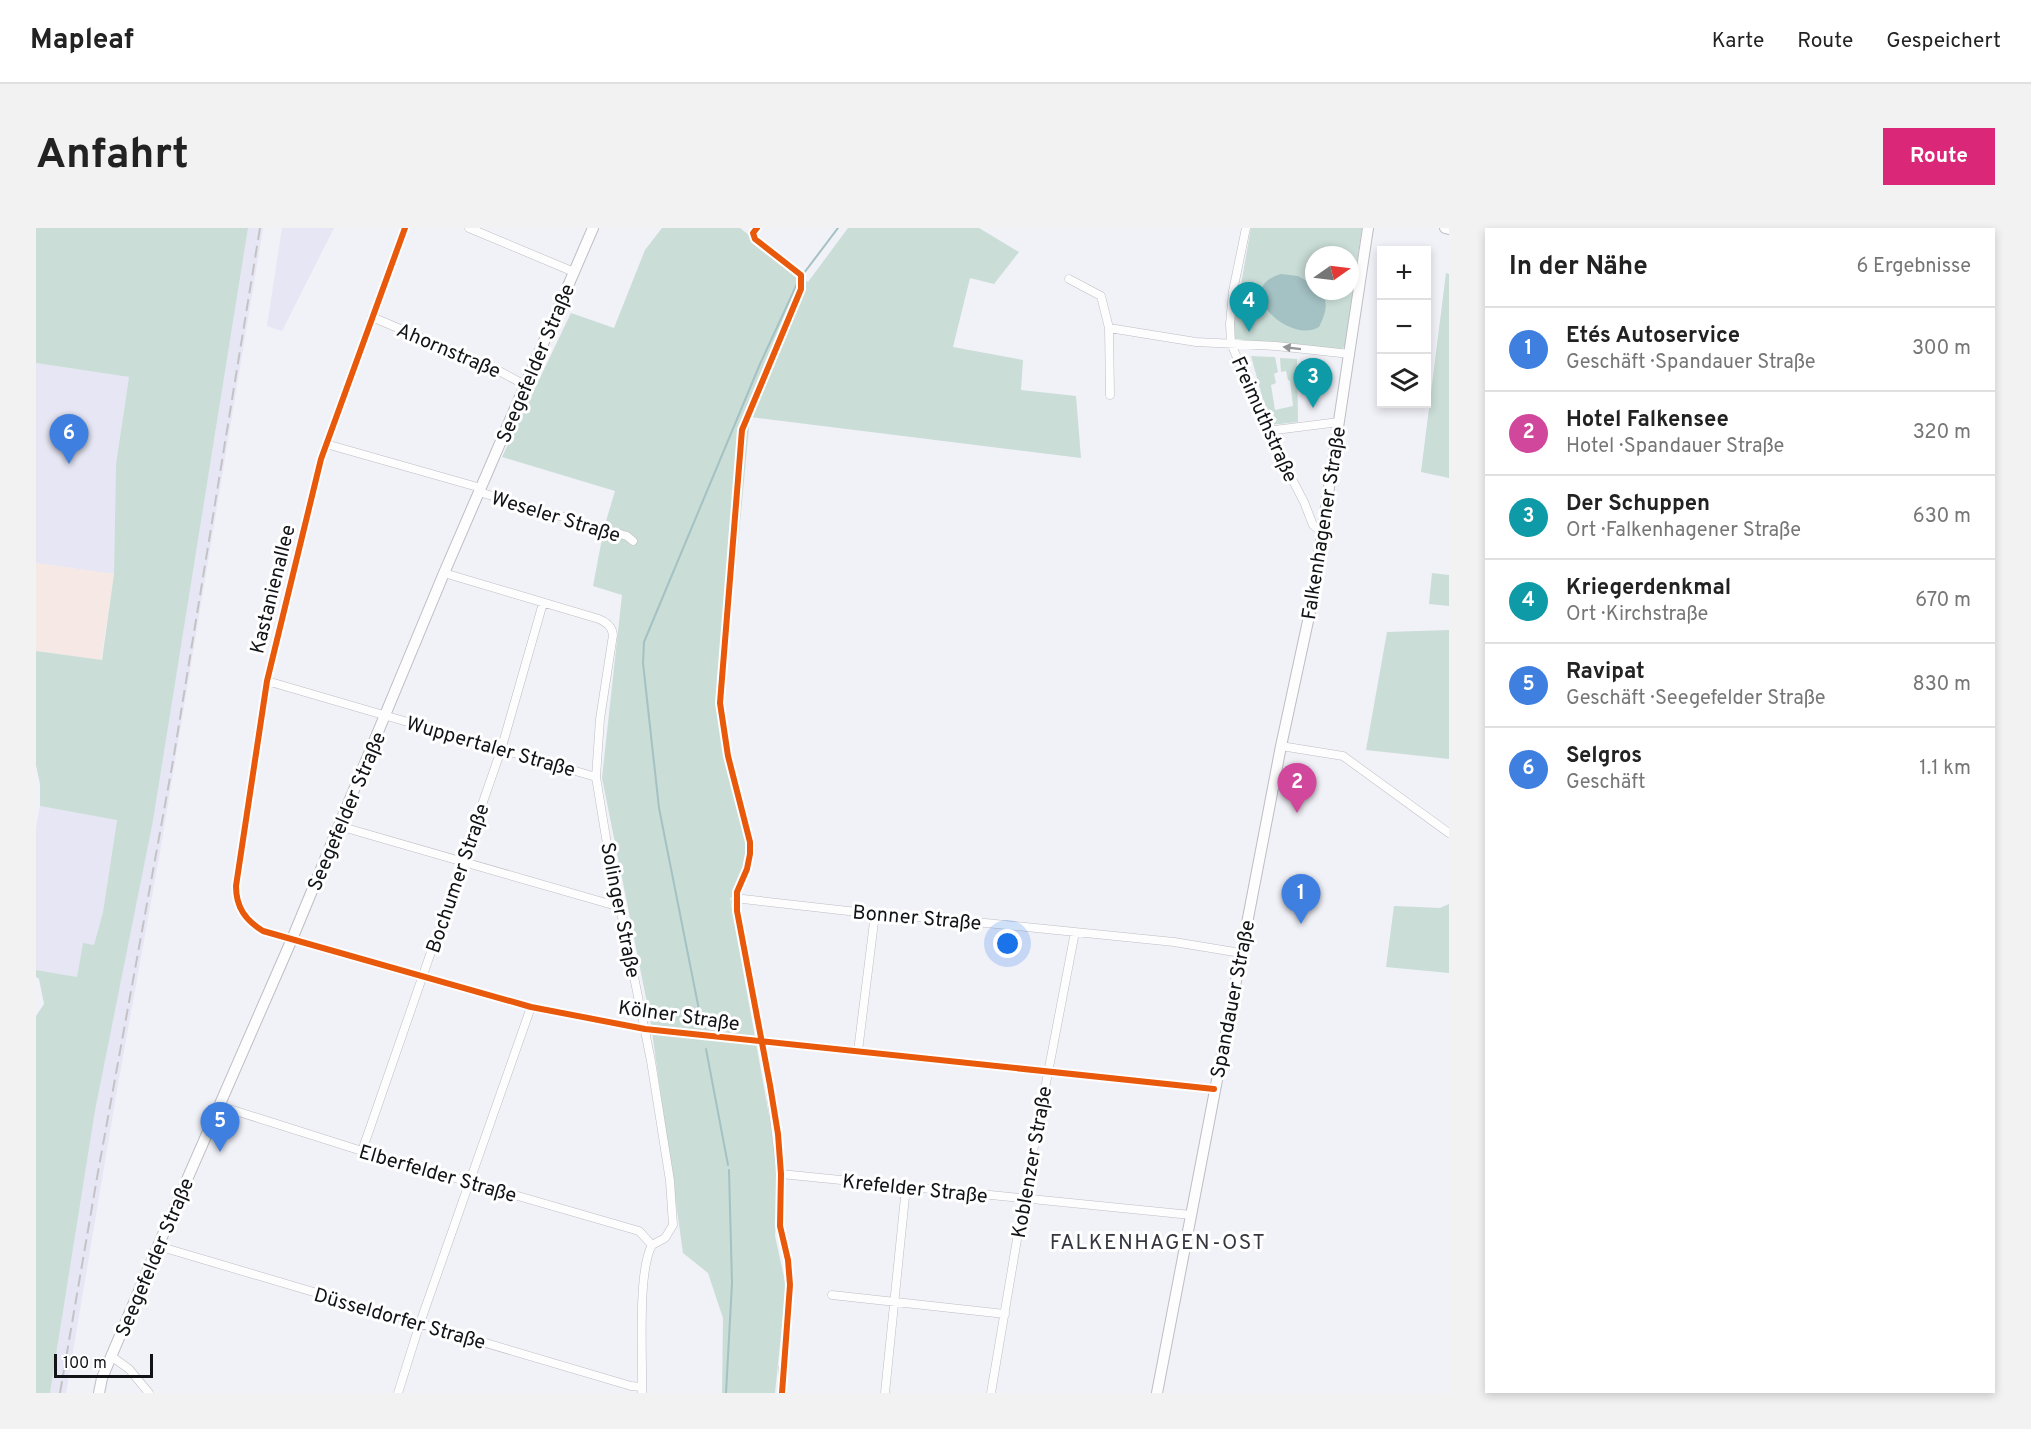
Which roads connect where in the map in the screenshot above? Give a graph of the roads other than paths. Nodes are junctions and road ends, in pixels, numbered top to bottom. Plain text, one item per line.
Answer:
1 (405, 228) edge
2 (469, 228) edge
3 (593, 228) edge
4 (1246, 228) edge
5 (1368, 228) edge
6 (574, 272) junction
7 (1068, 279) dead end
8 (372, 317) junction
9 (1109, 328) junction
10 (1231, 343) junction
11 (1350, 354) junction
12 (525, 385) junction
13 (1110, 395) dead end
14 (1339, 422) junction
15 (1267, 431) junction
16 (326, 444) junction
17 (480, 490) junction
18 (1322, 532) junction
19 (633, 541) dead end
20 (444, 573) junction
21 (543, 603) junction
22 (267, 681) junction
23 (386, 715) junction
24 (1281, 746) junction
25 (501, 750) junction
26 (596, 777) junction
27 (339, 826) junction
28 (1449, 833) edge
29 (464, 862) junction
30 (620, 907) junction
31 (875, 914) junction
32 (1075, 932) junction
33 (292, 939) junction
34 (1241, 953) junction
35 (423, 978) junction
36 (531, 1007) junction
37 (645, 1029) junction
38 (762, 1043) junction
39 (858, 1051) junction
40 (1048, 1071) junction
41 (1214, 1089) junction
42 (220, 1106) junction
43 (362, 1151) junction
44 (471, 1183) junction
45 (906, 1187) junction
46 (1024, 1198) junction
47 (1191, 1215) junction
48 (652, 1245) junction
49 (158, 1246) junction
50 (832, 1295) dead end
51 (893, 1301) junction
52 (1005, 1314) junction
53 (420, 1323) junction
54 (111, 1356) junction
55 (783, 1367) dead end
56 (642, 1390) edge
57 (99, 1393) edge
58 (149, 1393) edge
59 (398, 1393) edge
60 (782, 1393) edge
61 (885, 1393) edge
62 (991, 1393) edge
63 (1157, 1393) edge

1 - 8 street, Kastanienallee
2 - 6 street
3 - 6 street, Seegefelder Straße
4 - 10 street, Freimuthstraße
5 - 11 street, Falkenhagener Straße
6 - 12 street, Seegefelder Straße
7 - 9 street
8 - 12 street, Ahornstraße
8 - 16 street, Kastanienallee
9 - 10 street
9 - 13 street
11 -> 10 street
10 - 15 street, Freimuthstraße
11 - 14 street, Falkenhagener Straße
12 - 17 street, Seegefelder Straße
14 - 15 street
14 - 18 street, Falkenhagener Straße
15 - 18 street, Freimuthstraße
16 - 17 street, Weseler Straße
16 - 22 street, Kastanienallee
17 - 19 street, Weseler Straße
17 - 20 street, Seegefelder Straße
18 - 24 street, Falkenhagener Straße
20 - 21 street
20 - 23 street, Seegefelder Straße
21 - 25 street, Bochumer Straße
21 - 26 street, Solinger Straße
22 - 23 street, Wuppertaler Straße
22 - 33 street, Kastanienallee
23 - 25 street, Wuppertaler Straße
23 - 27 street, Seegefelder Straße
24 - 28 street
24 - 34 street, Spandauer Straße
25 - 26 street, Wuppertaler Straße
25 - 29 street, Bochumer Straße
26 - 30 street, Solinger Straße
27 - 29 street
27 - 33 street, Seegefelder Straße
29 - 30 street
29 - 35 street, Bochumer Straße
30 - 37 street, Solinger Straße
31 - 32 street, Bonner Straße
31 - 38 street, Bonner Straße
31 - 39 street
32 - 34 street, Bonner Straße
32 - 40 street, Koblenzer Straße
33 - 35 street, Kölner Straße
33 - 42 street, Seegefelder Straße
34 - 41 street, Spandauer Straße
35 - 36 street, Kölner Straße
35 - 43 street, Bochumer Straße
36 - 37 street, Kölner Straße
36 - 44 street
37 - 38 street, Kölner Straße
37 - 48 street, Solinger Straße
38 - 39 street, Kölner Straße
38 - 45 street, Krefelder Straße
39 - 40 street, Kölner Straße
40 - 41 street, Kölner Straße
40 - 46 street, Koblenzer Straße
41 - 47 street, Spandauer Straße
42 - 43 street, Elberfelder Straße
42 - 49 street, Seegefelder Straße
43 - 44 street, Elberfelder Straße
44 - 48 street, Elberfelder Straße
44 - 53 street
45 - 46 street, Krefelder Straße
45 - 51 street
46 - 47 street, Krefelder Straße
46 - 52 street, Koblenzer Straße
47 - 63 street, Spandauer Straße
48 - 56 street
49 - 53 street, Düsseldorfer Straße
49 - 54 street, Seegefelder Straße
50 - 51 street
51 - 52 street
51 - 61 street
52 - 62 street, Koblenzer Straße
53 - 56 street, Düsseldorfer Straße
53 - 59 street
54 - 57 street, Seegefelder Straße
54 - 58 street
55 - 60 street

